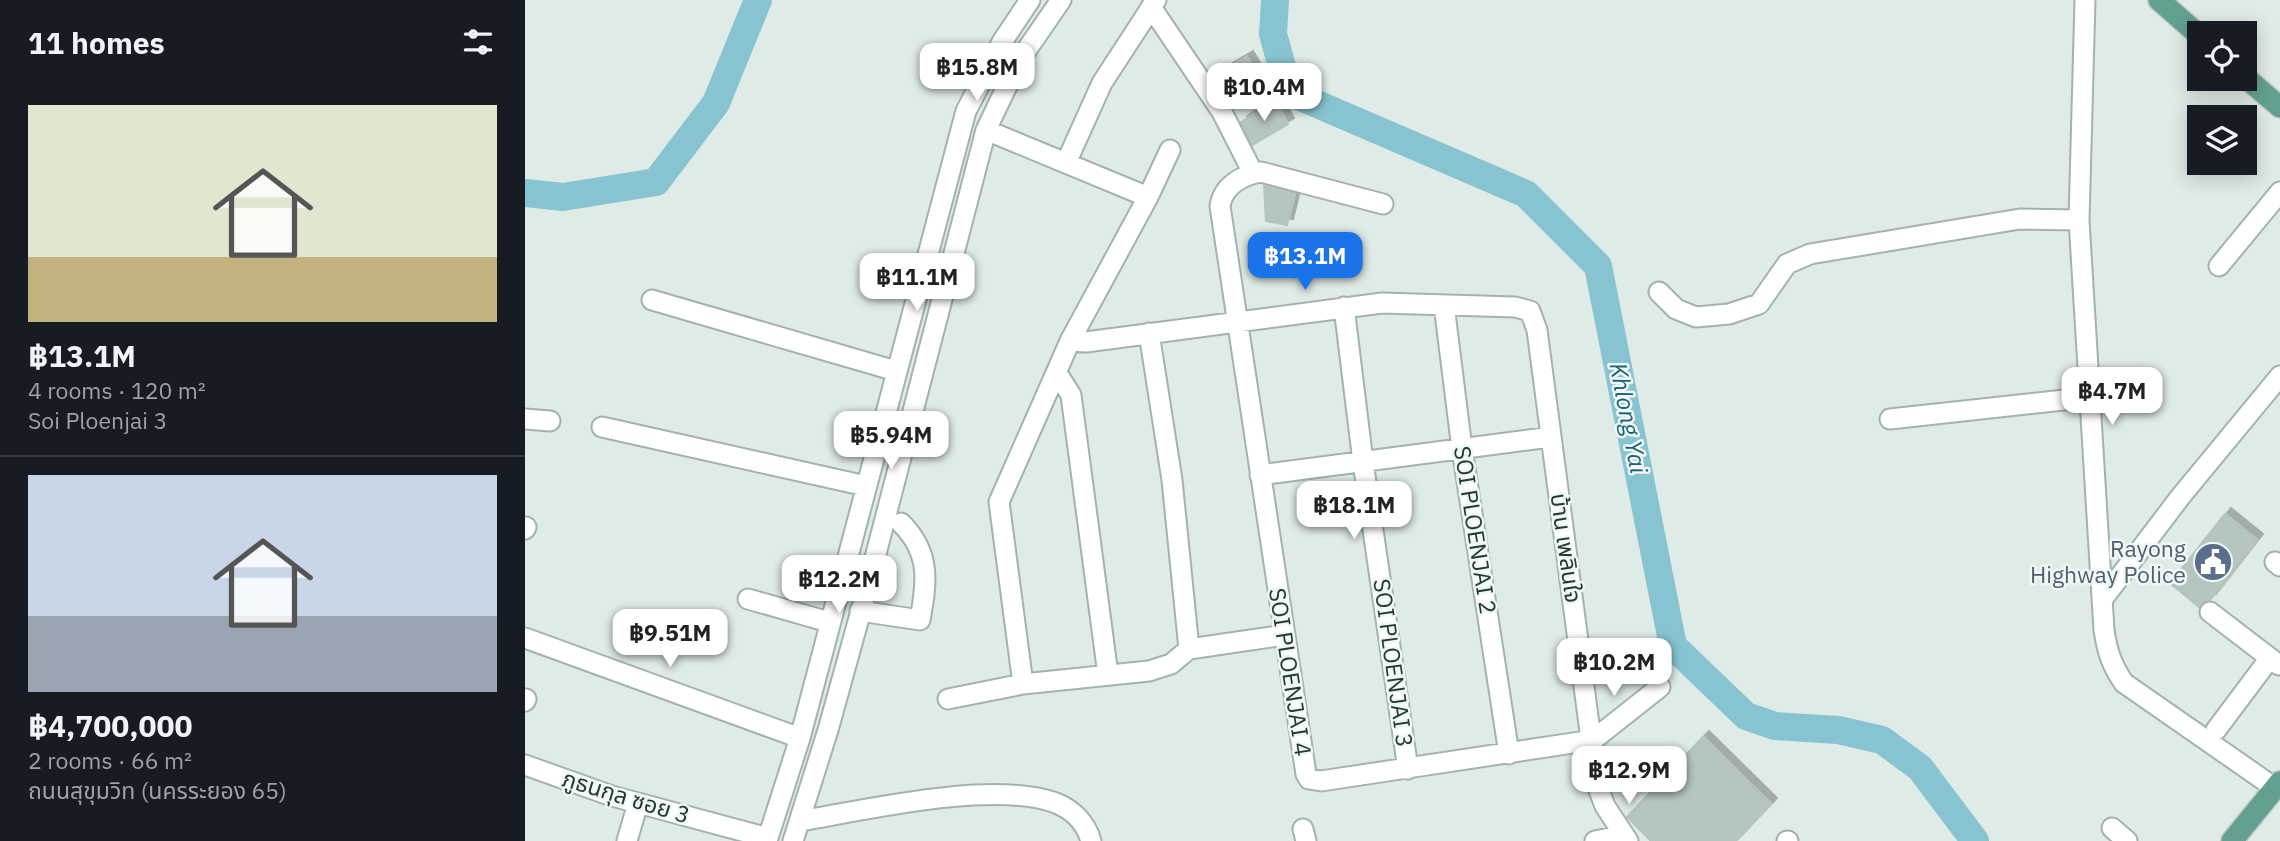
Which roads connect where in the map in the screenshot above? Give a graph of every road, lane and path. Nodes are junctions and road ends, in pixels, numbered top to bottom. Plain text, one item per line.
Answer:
1 (1030, 0) edge
2 (1061, 0) edge
3 (2085, 0) edge
4 (2159, 0) edge
5 (1154, 4) edge
6 (2187, 25) edge
7 (2257, 87) edge
8 (2280, 107) edge
9 (986, 130) junction
10 (1170, 149) dead end
11 (1066, 163) junction
12 (1253, 173) junction
13 (2280, 192) edge
14 (1148, 197) junction
15 (1383, 204) dead end
16 (2079, 220) junction
17 (2219, 266) dead end
18 (1659, 292) dead end
19 (652, 300) dead end
20 (1444, 305) junction
21 (1344, 307) junction
22 (1237, 322) junction
23 (1149, 332) junction
24 (1070, 341) junction
25 (896, 371) junction
26 (1057, 373) junction
27 (2280, 376) edge
28 (891, 393) junction
29 (2091, 397) junction
30 (916, 400) junction
31 (525, 419) edge
32 (1890, 419) dead end
33 (550, 421) dead end
34 (602, 427) dead end
35 (1551, 437) junction
36 (1462, 449) junction
37 (1363, 462) junction
38 (1260, 475) junction
39 (866, 486) junction
40 (901, 523) dead end
41 (748, 598) dead end
42 (2102, 600) junction
43 (860, 611) junction
44 (2210, 612) dead end
45 (829, 622) junction
46 (1285, 635) junction
47 (525, 638) edge
48 (1189, 649) junction
49 (2275, 662) edge
50 (1108, 675) junction
51 (1023, 684) junction
52 (1660, 687) dead end
53 (948, 699) dead end
54 (2216, 730) dead end
55 (800, 738) junction
56 (1593, 740) junction
57 (1509, 754) junction
58 (525, 765) edge
59 (1408, 769) junction
60 (2278, 785) edge
61 (638, 803) junction
62 (2112, 828) dead end
63 (797, 834) edge
64 (1626, 838) edge
65 (768, 839) edge
66 (627, 841) edge
67 (1091, 841) edge
68 (1595, 841) edge
69 (2127, 841) edge
70 (2232, 841) edge

1 - 25 street
2 - 9 street
3 - 16 street
4 - 6 main road
5 - 11 street
5 - 12 street
7 - 8 main road
9 - 11 street
9 - 30 street
10 - 14 street
11 - 14 street
12 - 15 street
12 - 22 street, SOI PLOENJAI 4
13 - 17 street
14 - 24 street
16 - 18 street
16 - 29 street
19 - 25 street
20 - 21 street
20 - 35 street, บ้าน เพลินใจ
20 - 36 street, SOI PLOENJAI 2
21 - 22 street
21 - 37 street, SOI PLOENJAI 3
22 - 23 street
22 - 38 street, SOI PLOENJAI 4
23 - 24 street
23 - 48 street
24 - 26 street
25 - 28 street
26 - 50 street
26 - 51 street
27 - 42 street
28 - 30 street
28 - 39 street
29 - 32 street
29 - 42 street
30 - 43 street
31 - 33 street
34 - 39 street
35 - 36 street
35 - 56 street, บ้าน เพลินใจ
36 - 37 street
36 - 57 street, SOI PLOENJAI 2
37 - 38 street
37 - 59 street, SOI PLOENJAI 3
38 - 46 street, SOI PLOENJAI 4
39 - 45 street
40 - 43 street
41 - 45 street
42 - 60 street
43 - 63 street
44 - 49 street
45 - 55 street
46 - 48 street
46 - 59 street, SOI PLOENJAI 4
47 - 55 street
48 - 50 street
49 - 54 street
50 - 51 street
51 - 53 street
52 - 56 street
55 - 65 street
56 - 57 street
56 - 64 street, บ้าน เพลินใจ
57 - 59 street
58 - 61 street, ภูธนกุล ซอย 3
60 - 70 main road
61 - 65 street, ภูธนกุล ซอย 3
61 - 66 street
62 - 69 street
63 - 67 street
64 - 68 street

